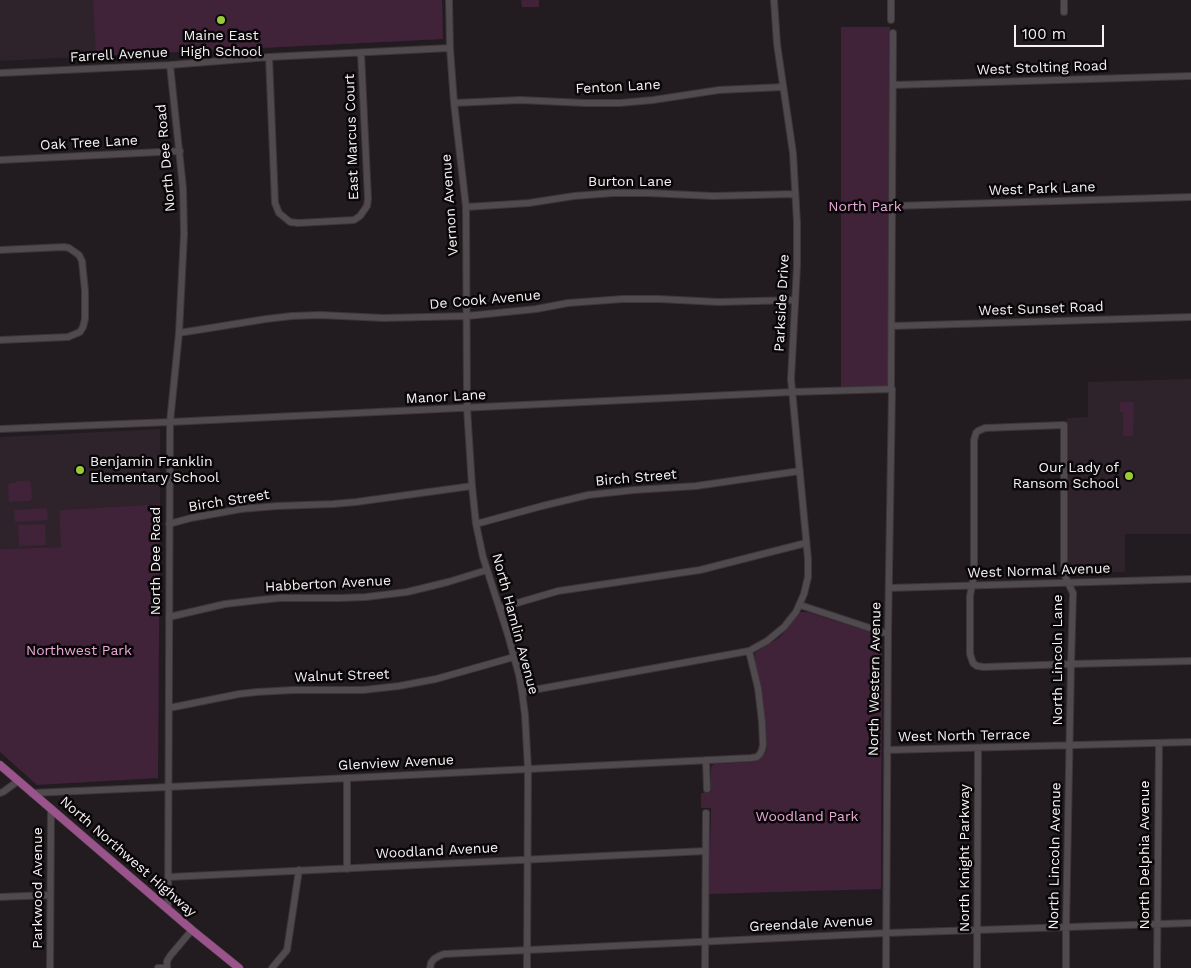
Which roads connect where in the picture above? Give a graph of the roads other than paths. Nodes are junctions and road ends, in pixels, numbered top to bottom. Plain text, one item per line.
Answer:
1 (449, 0) edge
2 (774, 0) edge
3 (891, 0) edge
4 (1064, 0) edge
5 (1064, 12) dead end
6 (892, 20) dead end
7 (893, 33) dead end
8 (450, 48) junction
9 (361, 53) junction
10 (269, 57) junction
11 (170, 65) junction
12 (0, 73) edge
13 (1191, 76) edge
14 (893, 85) junction
15 (783, 87) junction
16 (454, 103) junction
17 (180, 151) junction
18 (0, 160) edge
19 (795, 194) junction
20 (1191, 197) edge
21 (893, 206) junction
22 (466, 207) junction
23 (0, 250) edge
24 (795, 300) junction
25 (467, 316) junction
26 (1191, 317) edge
27 (892, 326) junction
28 (179, 333) junction
29 (0, 340) edge
30 (892, 387) junction
31 (792, 392) junction
32 (467, 408) junction
33 (170, 422) junction
34 (0, 429) edge
35 (800, 471) junction
36 (472, 486) junction
37 (169, 524) junction
38 (476, 524) junction
39 (806, 543) junction
40 (487, 570) junction
41 (1191, 579) edge
42 (1069, 583) junction
43 (972, 586) junction
44 (889, 588) junction
45 (800, 605) junction
46 (500, 608) junction
47 (169, 617) junction
48 (888, 634) junction
49 (749, 651) junction
50 (514, 657) junction
51 (1191, 661) edge
52 (1071, 664) junction
53 (522, 692) junction
54 (169, 708) junction
55 (1191, 742) edge
56 (1159, 743) junction
57 (1070, 745) junction
58 (978, 748) junction
59 (887, 750) junction
60 (706, 760) junction
61 (0, 765) edge
62 (528, 769) junction
63 (347, 778) junction
64 (18, 781) junction
65 (168, 787) junction
66 (707, 789) dead end
67 (0, 793) edge
68 (32, 793) junction
69 (51, 808) junction
70 (706, 813) dead end
71 (706, 851) junction
72 (527, 859) junction
73 (347, 869) junction
74 (299, 870) junction
75 (169, 877) junction
76 (50, 894) junction
77 (0, 897) edge
78 (168, 908) junction
79 (1191, 923) edge
80 (1157, 924) junction
81 (1066, 927) junction
82 (192, 930) junction
83 (978, 931) junction
84 (886, 933) junction
85 (705, 942) junction
86 (527, 951) junction
87 (50, 968) edge
88 (158, 968) edge
89 (167, 968) edge
90 (239, 968) edge
91 (272, 968) edge
92 (430, 968) edge
93 (527, 968) edge
94 (705, 968) edge
95 (886, 968) edge
96 (977, 968) edge
97 (1066, 968) edge
98 (1157, 968) edge

1 - 8 street, Vernon Avenue
2 - 15 street, Parkside Drive
3 - 6 street
4 - 5 street
7 - 14 street, North Western Avenue
8 - 9 street, Farrell Avenue
8 - 16 street, Vernon Avenue
9 - 10 street, Farrell Avenue
9 - 10 street, East Marcus Court
10 - 11 street, Farrell Avenue
11 - 12 street, Farrell Avenue
11 - 17 street, North Dee Road
13 - 14 street, West Stolting Road
14 - 21 street, North Western Avenue
15 - 16 street, Fenton Lane
15 - 19 street, Parkside Drive
16 - 22 street, Vernon Avenue
17 - 18 street, Oak Tree Lane
17 - 28 street, North Dee Road
19 - 22 street, Burton Lane
19 - 24 street, Parkside Drive
20 - 21 street, West Park Lane
21 - 27 street, North Western Avenue
22 - 25 street, Vernon Avenue
23 - 29 street
24 - 25 street, De Cook Avenue
24 - 31 street, Parkside Drive
25 - 28 street, De Cook Avenue
25 - 32 street, Vernon Avenue
26 - 27 street, West Sunset Road
27 - 30 street, North Western Avenue
28 - 33 street, North Dee Road
30 - 31 street, Manor Lane
30 - 44 street, North Western Avenue
31 - 32 street, Manor Lane
31 - 35 street, Parkside Drive
32 - 33 street, Manor Lane
32 - 36 street, North Hamlin Avenue
33 - 34 street, Manor Lane
33 - 37 street, North Dee Road
35 - 38 street, Birch Street
35 - 39 street, Parkside Drive
36 - 37 street, Birch Street
36 - 38 street, North Hamlin Avenue
37 - 47 street, North Dee Road
38 - 40 street, North Hamlin Avenue
39 - 45 street, Parkside Drive
39 - 46 street
40 - 46 street, North Hamlin Avenue
40 - 47 street, Habberton Avenue
41 - 42 street, West Normal Avenue
42 - 43 street, West Normal Avenue
42 - 43 street, North Lincoln Lane
42 - 52 street, North Lincoln Lane
43 - 44 street, West Normal Avenue
43 - 52 street
44 - 48 street, North Western Avenue
45 - 48 street
45 - 49 street
46 - 50 street, North Hamlin Avenue
47 - 54 street, North Dee Road
48 - 59 street, North Western Avenue
49 - 53 street
49 - 60 street, Glenview Avenue
50 - 53 street, North Hamlin Avenue
50 - 54 street, Walnut Street
51 - 52 street
52 - 57 street, North Lincoln Lane
53 - 62 street, North Hamlin Avenue
54 - 65 street, North Dee Road
55 - 56 street, West North Terrace
56 - 57 street, West North Terrace
56 - 80 street, North Delphia Avenue
57 - 58 street, West North Terrace
57 - 81 street, North Lincoln Avenue
58 - 59 street, West North Terrace
58 - 83 street, North Knight Parkway
59 - 84 street, North Western Avenue
60 - 62 street, Glenview Avenue
60 - 66 street
61 - 64 main road, North Northwest Highway
62 - 63 street, Glenview Avenue
62 - 72 street, North Hamlin Avenue
63 - 65 street, Glenview Avenue
63 - 73 street
64 - 67 street
64 - 68 main road, North Northwest Highway
65 - 68 street, Glenview Avenue
65 - 75 street, North Dee Road
68 - 69 main road, North Northwest Highway
69 - 76 street, Parkwood Avenue
69 - 78 main road, North Northwest Highway
70 - 71 street
71 - 72 street, Woodland Avenue
71 - 85 street
72 - 73 street, Woodland Avenue
72 - 86 street, North Hamlin Avenue
73 - 74 street, Woodland Avenue
74 - 75 street, Woodland Avenue
74 - 91 street
75 - 78 street, North Dee Road
76 - 77 street
76 - 87 street, Parkwood Avenue
78 - 82 main road, North Northwest Highway
79 - 80 street, Greendale Avenue
80 - 81 street, Greendale Avenue
80 - 98 street, North Delphia Avenue
81 - 83 street, Greendale Avenue
81 - 97 street, North Lincoln Avenue
82 - 89 street
82 - 90 main road, North Northwest Highway
83 - 84 street, Greendale Avenue
83 - 96 street, North Knight Parkway
84 - 85 street, Greendale Avenue
84 - 95 street, North Western Avenue
85 - 86 street, Greendale Avenue
85 - 94 street
86 - 92 street, Greendale Avenue
86 - 93 street, North Hamlin Avenue
88 - 89 street

